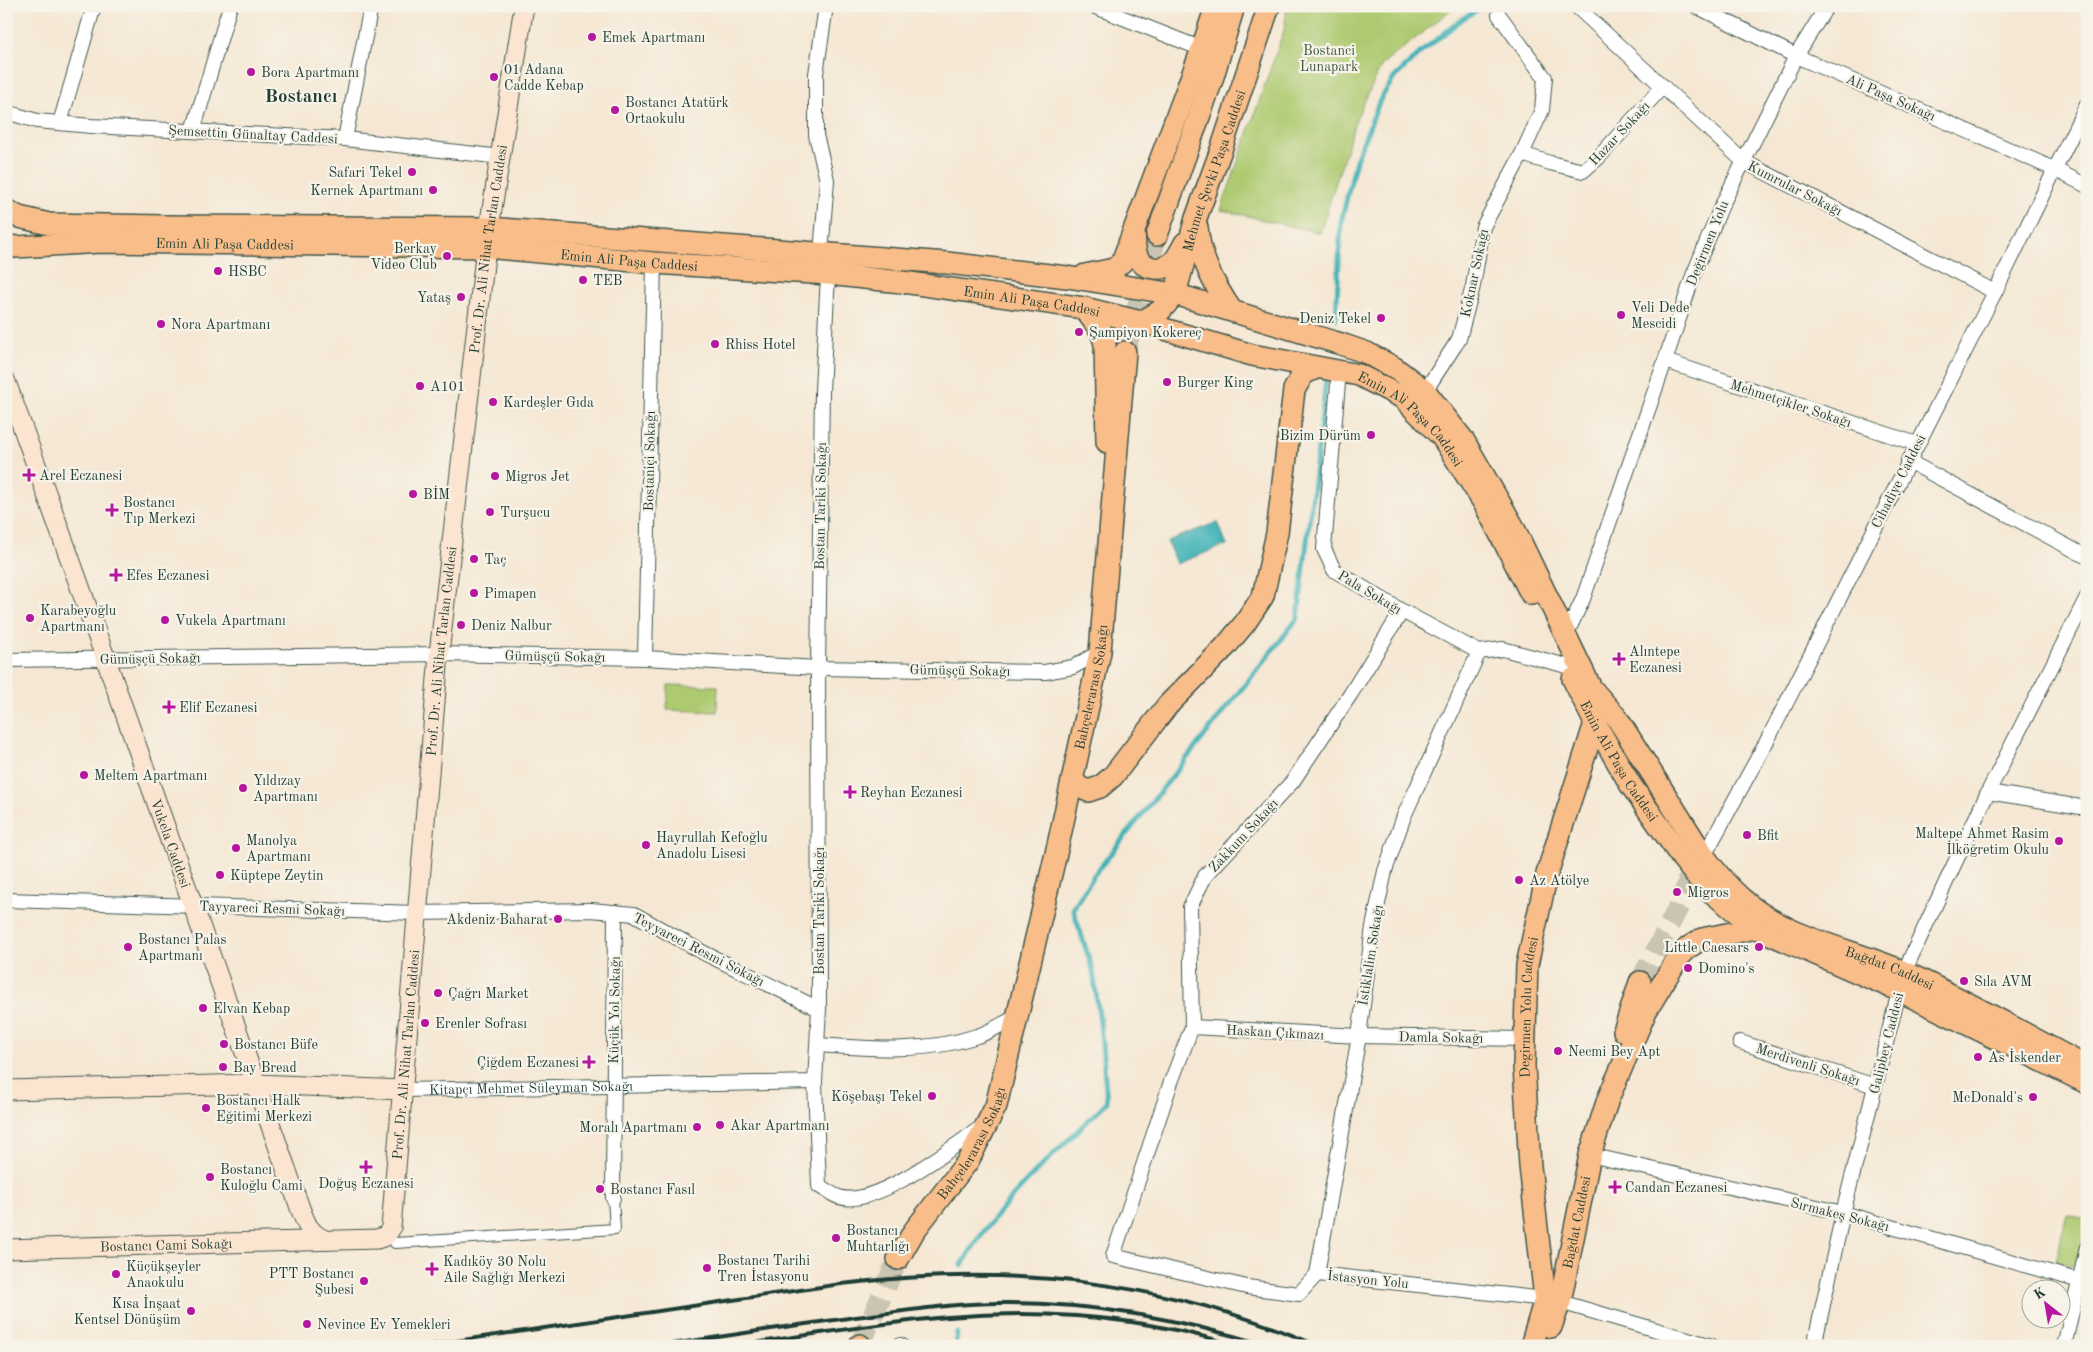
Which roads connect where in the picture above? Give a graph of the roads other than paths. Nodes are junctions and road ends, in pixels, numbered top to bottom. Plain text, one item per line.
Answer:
1 (94, 6) edge
2 (230, 6) edge
3 (371, 6) edge
4 (524, 6) edge
5 (826, 6) edge
6 (1093, 6) edge
7 (1216, 6) edge
8 (1234, 6) edge
9 (1269, 6) edge
10 (1576, 6) edge
11 (1696, 6) edge
12 (1827, 6) edge
13 (1499, 15) dead end
14 (1202, 49) junction
15 (1796, 56) junction
16 (1663, 86) junction
17 (2087, 104) edge
18 (6, 112) edge
19 (60, 123) junction
20 (193, 131) junction
21 (345, 139) junction
22 (1522, 154) junction
23 (501, 157) junction
24 (1743, 161) junction
25 (2054, 169) junction
26 (2087, 186) edge
27 (6, 210) edge
28 (1196, 218) junction
29 (1134, 232) junction
30 (1157, 235) tunnel mouth
31 (488, 238) junction
32 (6, 245) edge
33 (821, 253) junction
34 (654, 263) junction
35 (828, 274) junction
36 (1068, 277) junction
37 (1995, 292) junction
38 (1175, 294) junction
39 (1084, 308) junction
40 (1232, 311) junction
41 (1141, 322) junction
42 (1125, 352) tunnel mouth
43 (1666, 362) junction
44 (1316, 368) junction
45 (1339, 371) junction
46 (6, 382) edge
47 (1425, 391) junction
48 (1917, 444) junction
49 (1908, 462) junction
50 (1114, 497) junction
51 (2087, 557) edge
52 (2085, 605) edge
53 (1402, 611) junction
54 (1566, 635) junction
55 (1100, 652) junction
56 (1479, 652) junction
57 (439, 654) junction
58 (645, 658) junction
59 (107, 659) junction
60 (6, 660) edge
61 (1567, 666) junction
62 (818, 668) junction
63 (1591, 688) junction
64 (1595, 723) junction
65 (1073, 780) junction
66 (1988, 792) junction
67 (2087, 808) edge
68 (1673, 825) dead end
69 (1704, 856) junction
70 (6, 900) edge
71 (192, 905) junction
72 (615, 912) junction
73 (418, 913) junction
74 (1756, 928) junction
75 (1640, 982) tunnel mouth
76 (1902, 982) junction
77 (819, 1009) junction
78 (1018, 1016) junction
79 (1192, 1027) junction
80 (1359, 1036) junction
81 (1523, 1039) junction
82 (1740, 1042) dead end
83 (818, 1045) junction
84 (2087, 1067) edge
85 (815, 1082) junction
86 (2087, 1083) edge
87 (256, 1084) junction
88 (613, 1085) junction
89 (1875, 1086) junction
90 (6, 1090) edge
91 (403, 1090) junction
92 (1608, 1099) junction
93 (990, 1121) junction
94 (1590, 1155) junction
95 (613, 1198) joint
96 (1843, 1214) junction
97 (325, 1240) junction
98 (394, 1243) dead end
99 (2087, 1248) edge
100 (6, 1249) edge
101 (1113, 1256) joint
102 (898, 1260) tunnel mouth
103 (1317, 1274) junction
104 (2083, 1282) edge
105 (1553, 1300) junction
106 (1531, 1346) edge
107 (1545, 1346) edge
108 (1712, 1346) edge
109 (1814, 1346) edge
110 (2064, 1346) edge

1 - 19 street
2 - 20 street
3 - 21 street
4 - 23 main road, Prof. Dr. Ali Nihat Tarlan Caddesi
5 - 33 street, Bostan Tariki Sokağı
6 - 14 street
7 - 14 main road
8 - 30 main road
9 - 28 main road, Mehmet Şevki Paşa Caddesi
10 - 16 street, Kumrular Sokağı
11 - 15 street, Ali Paşa Sokağı
12 - 15 street, Değirmen Yolu
13 - 22 street
14 - 29 main road
15 - 24 street, Değirmen Yolu
15 - 25 street, Ali Paşa Sokağı
16 - 22 street, Hazar Sokağı
16 - 24 street, Kumrular Sokağı
17 - 25 street, Cihadiye Caddesi
18 - 19 street, Şemsettin Günaltay Caddesi
19 - 20 street, Şemsettin Günaltay Caddesi
20 - 21 street, Şemsettin Günaltay Caddesi
21 - 23 street, Şemsettin Günaltay Caddesi
22 - 47 street, Koknar Sokağı
23 - 31 main road, Prof. Dr. Ali Nihat Tarlan Caddesi
24 - 37 street, Kumrular Sokağı
24 - 43 street, Değirmen Yolu
25 - 26 street, Ali Paşa Sokağı
25 - 37 street, Cihadiye Caddesi
27 - 31 main road, Emin Ali Paşa Caddesi
28 - 29 main road
28 - 38 main road, Mehmet Şevki Paşa Caddesi
28 - 40 main road
29 - 36 main road
31 - 32 main road, Emin Ali Paşa Caddesi
31 - 33 main road, Emin Ali Paşa Caddesi
31 - 34 main road, Emin Ali Paşa Caddesi
31 - 57 main road, Prof. Dr. Ali Nihat Tarlan Caddesi
33 - 35 street, Bostan Tariki Sokağı
33 - 36 main road, Emin Ali Paşa Caddesi
34 - 35 main road, Emin Ali Paşa Caddesi
34 - 58 street, Bostaniçi Sokağı
35 - 39 main road, Emin Ali Paşa Caddesi
35 - 62 street, Bostan Tariki Sokağı
36 - 38 main road, Emin Ali Paşa Caddesi
37 - 48 street, Cihadiye Caddesi
38 - 40 main road, Emin Ali Paşa Caddesi
38 - 41 main road, Mehmet Şevki Paşa Caddesi
39 - 41 main road, Emin Ali Paşa Caddesi
39 - 50 main road
40 - 47 main road, Emin Ali Paşa Caddesi
41 - 44 main road, Emin Ali Paşa Caddesi
42 - 50 main road, Bahçelerarası Sokağı
43 - 48 street, Mehmetçikler Sokağı
43 - 54 street, Değirmen Yolu
44 - 45 main road, Emin Ali Paşa Caddesi
44 - 65 main road
45 - 53 street, Pala Sokağı
45 - 61 main road, Emin Ali Paşa Caddesi
46 - 59 main road, Vukela Caddesi
47 - 54 main road, Emin Ali Paşa Caddesi
48 - 49 street, Cihadiye Caddesi
49 - 51 street
49 - 69 street, Cihadiye Caddesi
50 - 55 main road, Bahçelerarası Sokağı
52 - 66 street, Galipbey Caddesi
53 - 56 street, Pala Sokağı
53 - 79 street, Zakkum Sokağı
54 - 63 main road, Emin Ali Paşa Caddesi
55 - 62 street, Gümüşçü Sokağı
55 - 65 main road, Bahçelerarası Sokağı
56 - 61 street
56 - 80 street, İstiklalim Sokağı
57 - 58 street, Gümüşçü Sokağı
57 - 59 street, Gümüşçü Sokağı
57 - 73 main road, Prof. Dr. Ali Nihat Tarlan Caddesi
58 - 62 street, Gümüşçü Sokağı
59 - 60 street, Gümüşçü Sokağı
59 - 71 main road, Vukela Caddesi
61 - 64 main road, Emin Ali Paşa Caddesi
62 - 77 street, Bostan Tariki Sokağı
63 - 68 main road
63 - 69 main road, Emin Ali Paşa Caddesi
64 - 74 main road, Emin Ali Paşa Caddesi
64 - 81 main road, Degirmen Yolu Caddesi
65 - 78 main road, Bahçelerarası Sokağı
66 - 67 street
66 - 76 street, Galipbey Caddesi
69 - 76 main road, Bağdat Caddesi
70 - 71 street, Tayyareci Resmi Sokağı
71 - 73 street, Tayyareci Resmi Sokağı
71 - 87 main road, Vukela Caddesi
72 - 73 street, Teyyareci Resmi Sokağı
72 - 77 street, Teyyareci Resmi Sokağı
72 - 88 street, Küçük Yol Sokağı
73 - 91 main road, Prof. Dr. Ali Nihat Tarlan Caddesi
74 - 76 main road, Bağdat Caddesi
74 - 92 main road
75 - 92 main road
76 - 84 main road, Bağdat Caddesi
76 - 86 main road, Bağdat Caddesi
76 - 89 street, Galipbey Caddesi
77 - 83 street
78 - 83 street
78 - 93 main road, Bahçelerarası Sokağı
79 - 80 street, Haskan Çıkmazı
79 - 101 street, Zakkum Sokağı
80 - 81 street, Damla Sokağı
80 - 103 street, İstiklalim Sokağı
81 - 105 main road, Degirmen Yolu Caddesi
82 - 89 street, Merdivenli Sokağı
83 - 85 street
85 - 88 street, Kitapçı Mehmet Süleyman Sokağı
85 - 93 street
87 - 90 main road, Kitapçı Mehmet Süleyman Sokağı
87 - 91 main road, Kitapçı Mehmet Süleyman Sokağı
87 - 97 main road, Vukela Caddesi
88 - 91 street, Kitapçı Mehmet Süleyman Sokağı
88 - 95 street, Küçük Yol Sokağı
89 - 96 street, Galipbey Caddesi
91 - 97 main road, Prof. Dr. Ali Nihat Tarlan Caddesi
92 - 94 main road, Bağdat Caddesi
93 - 102 main road, Bahçelerarası Sokağı
94 - 96 street, Sırmakeş Sokağı
94 - 105 main road, Bağdat Caddesi
95 - 98 street
96 - 104 street, Sırmakeş Sokağı
96 - 109 street, Galipbey Caddesi
97 - 100 main road, Bostancı Cami Sokağı
99 - 104 street
101 - 103 street, İstasyon Yolu
103 - 105 street, İstasyon Yolu
104 - 110 street
105 - 106 main road, Bağdat Caddesi
105 - 107 main road, Bağdat Caddesi
105 - 108 street, İstasyon Yolu

